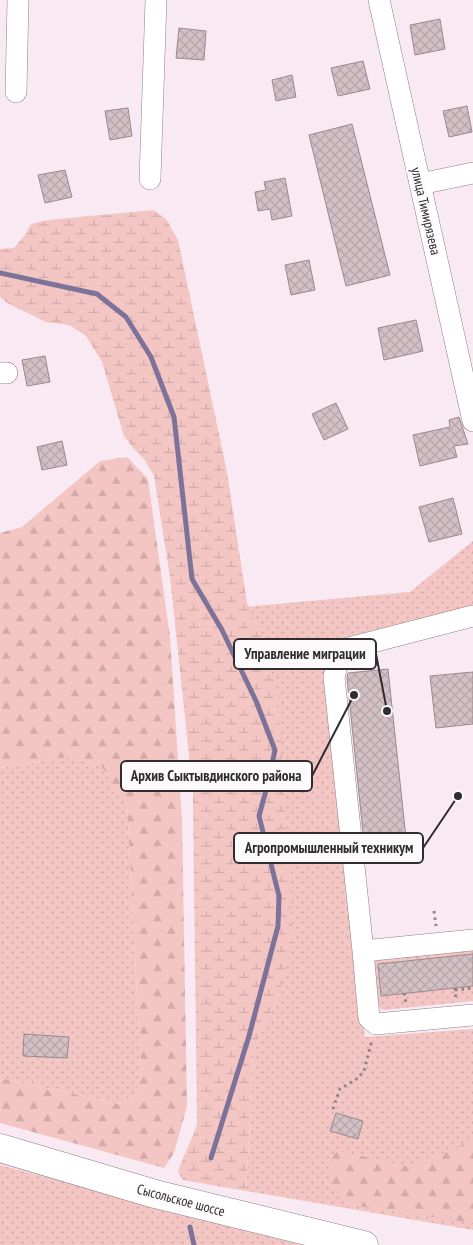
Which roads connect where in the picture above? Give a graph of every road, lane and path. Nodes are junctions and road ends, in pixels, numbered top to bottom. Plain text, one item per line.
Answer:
1 (18, 0) edge
2 (156, 0) edge
3 (379, 0) edge
4 (16, 92) dead end
5 (473, 173) edge
6 (150, 179) dead end
7 (420, 184) junction
8 (473, 421) edge
9 (473, 616) edge
10 (473, 940) edge
11 (363, 951) junction
12 (473, 988) edge
13 (455, 990) dead end
14 (473, 1015) edge
15 (376, 1024) junction
16 (333, 1110) dead end
17 (0, 1148) edge
18 (364, 1245) edge

1 - 4 street
2 - 6 street
3 - 7 street, улица Тимирязева
5 - 7 street
7 - 8 street, улица Тимирязева
9 - 11 street
10 - 11 street
11 - 15 street
12 - 13 path
14 - 15 street
15 - 16 path
17 - 18 highway, Сысольское шоссе

